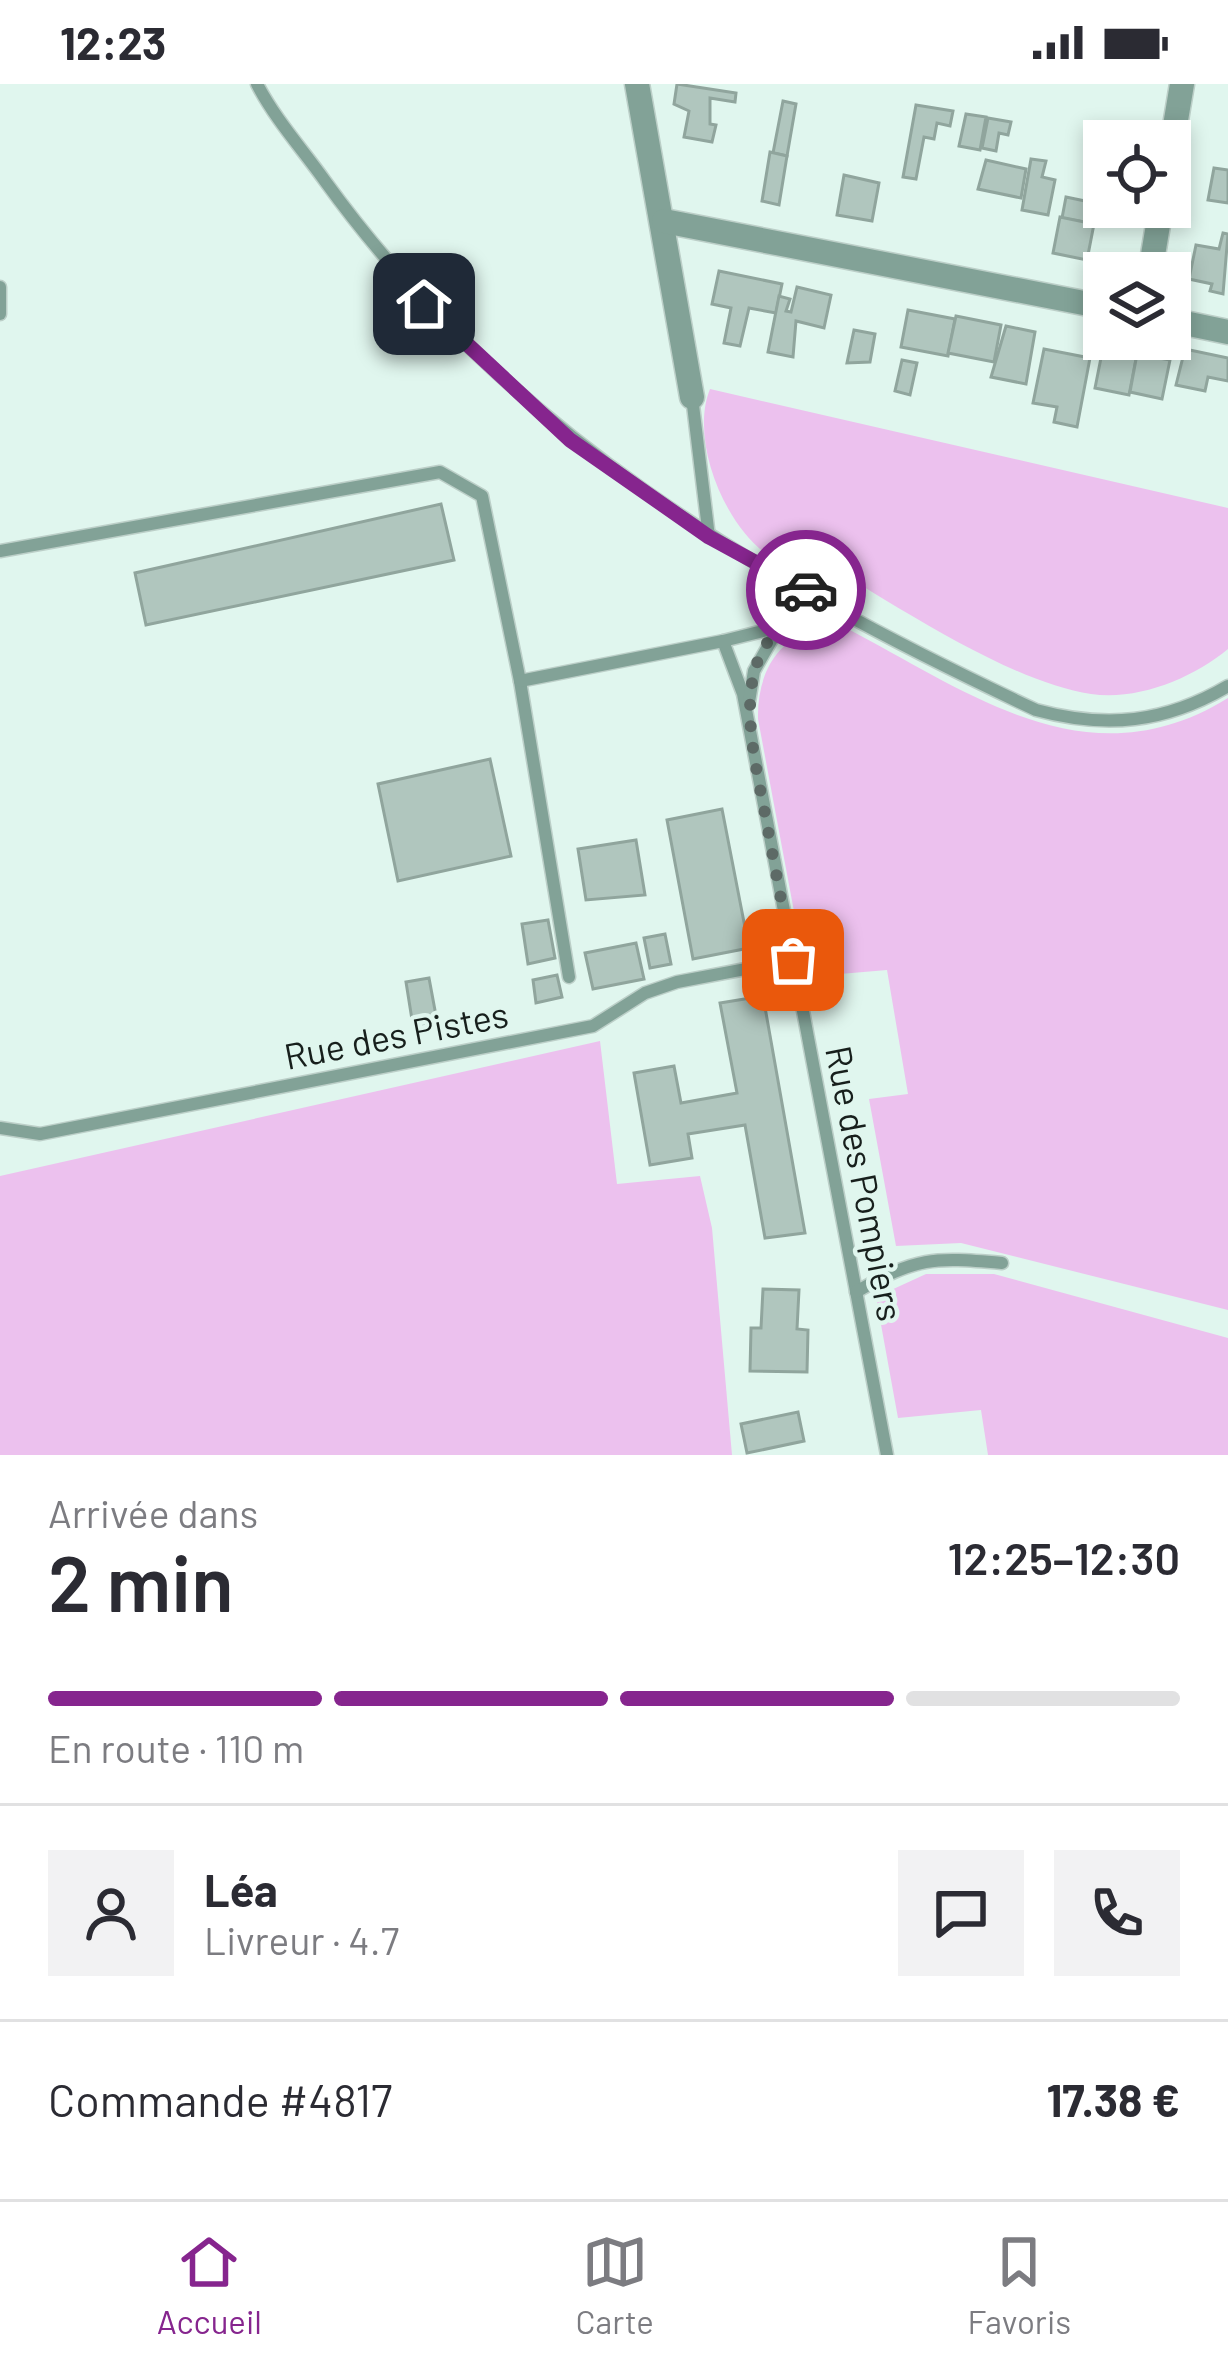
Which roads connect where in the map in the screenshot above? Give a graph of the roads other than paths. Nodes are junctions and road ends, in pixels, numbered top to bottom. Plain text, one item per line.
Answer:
1 (257, 84) edge
2 (637, 84) edge
3 (1182, 84) edge
4 (1176, 120) edge
5 (664, 221) junction
6 (0, 287) edge
7 (1083, 303) edge
8 (0, 314) edge
9 (1191, 324) edge
10 (1228, 332) edge
11 (692, 398) joint
12 (709, 537) junction
13 (0, 551) edge
14 (829, 604) junction
15 (779, 626) junction
16 (723, 641) junction
17 (520, 681) junction
18 (1228, 686) edge
19 (747, 722) junction
20 (793, 960) junction
21 (569, 977) dead end
22 (0, 1128) edge
23 (1002, 1263) dead end
24 (856, 1292) junction
25 (887, 1455) edge

1 - 12 lane
2 - 5 street
3 - 4 street
5 - 7 street
5 - 11 street
6 - 8 lane
9 - 10 street
11 - 12 lane
12 - 14 lane
13 - 17 lane
14 - 15 lane
14 - 18 lane
15 - 16 lane
15 - 19 lane
16 - 17 lane
16 - 19 lane, Rue des Pompiers
17 - 21 lane
19 - 20 lane, Rue des Pompiers
20 - 22 lane, Rue des Pistes
20 - 24 lane, Rue des Pompiers
23 - 24 lane
24 - 25 lane, Rue des Pompiers

